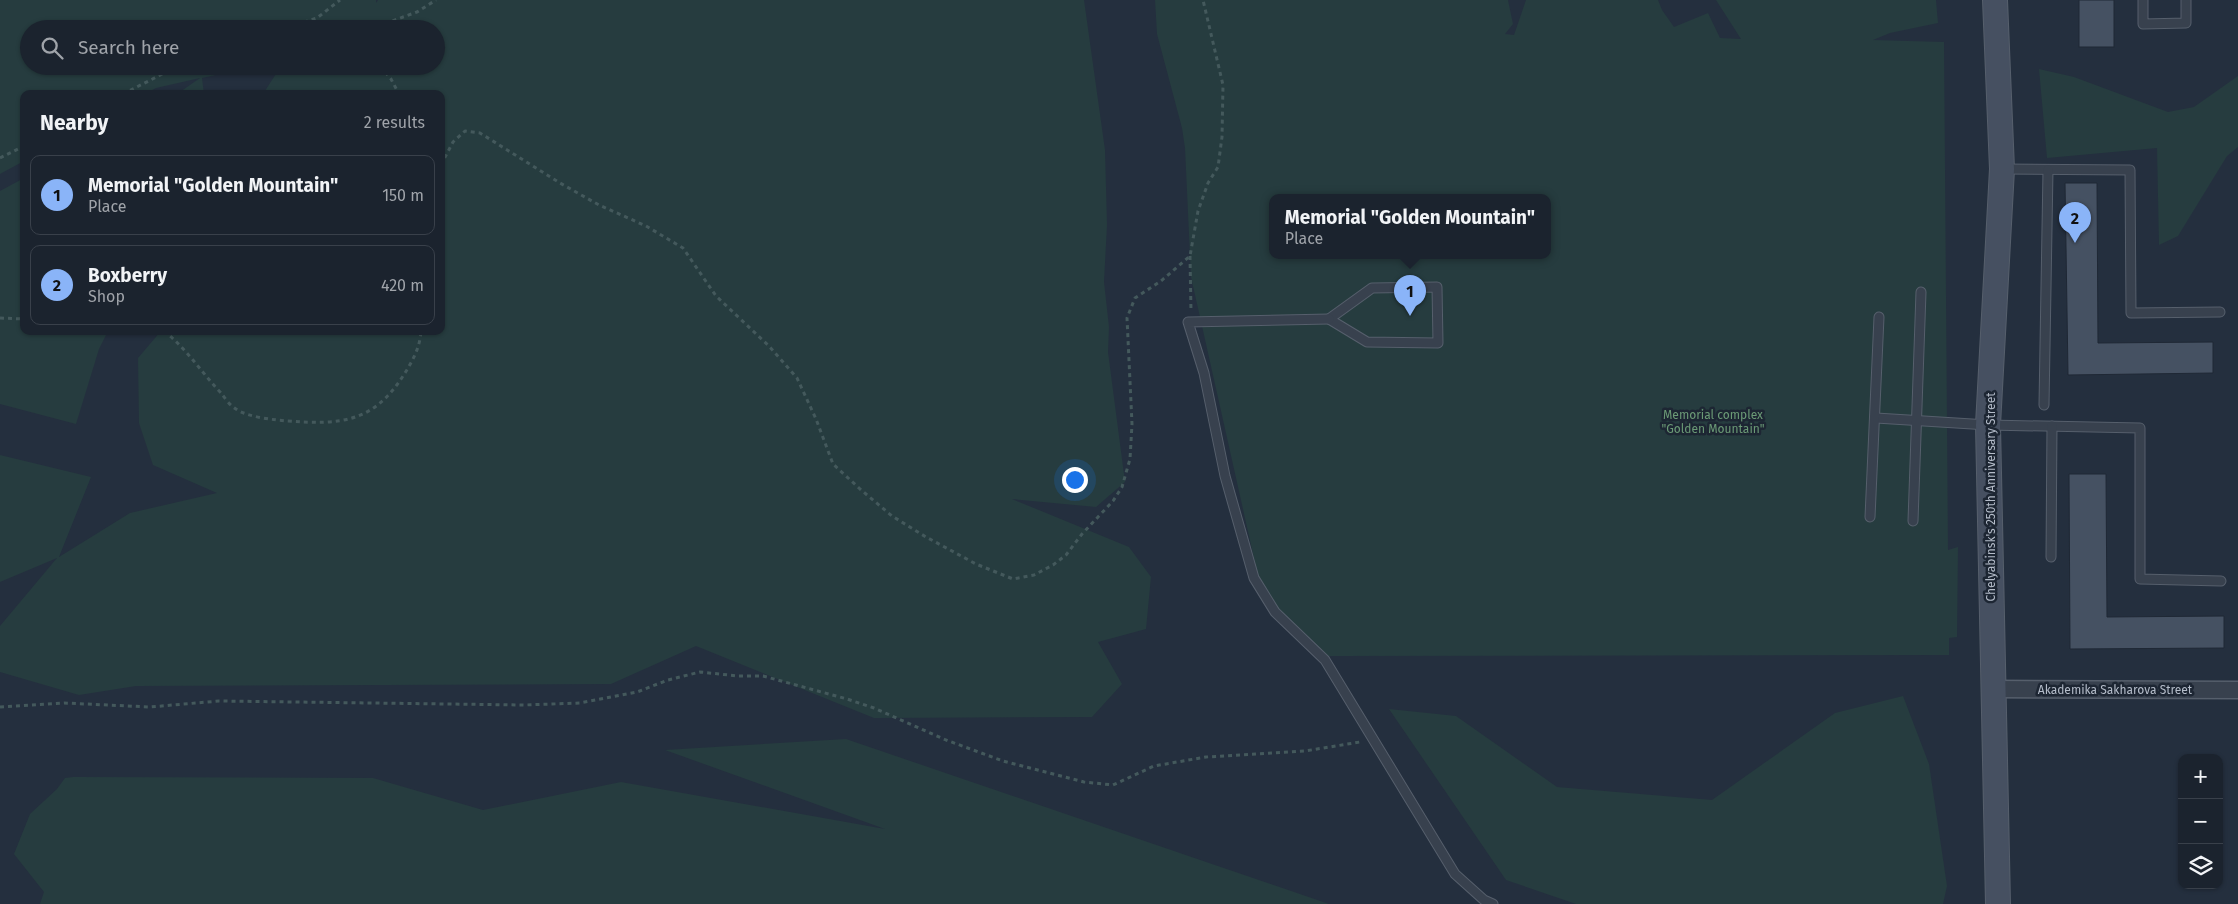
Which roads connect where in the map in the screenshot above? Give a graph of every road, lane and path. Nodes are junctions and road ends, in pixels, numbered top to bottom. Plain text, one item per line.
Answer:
1 (340, 0) edge
2 (436, 0) edge
3 (1203, 0) edge
4 (1995, 0) edge
5 (2143, 0) edge
6 (2186, 0) edge
7 (310, 20) edge
8 (395, 20) edge
9 (160, 75) edge
10 (388, 75) edge
11 (131, 90) edge
12 (397, 90) edge
13 (20, 148) edge
14 (445, 157) edge
15 (0, 158) edge
16 (2002, 169) junction
17 (2048, 170) junction
18 (1190, 256) junction
19 (1921, 292) dead end
20 (2220, 312) dead end
21 (1879, 317) dead end
22 (0, 318) edge
23 (20, 319) edge
24 (1329, 320) junction
25 (1188, 322) junction
26 (168, 335) edge
27 (421, 335) edge
28 (2044, 405) dead end
29 (1876, 418) junction
30 (1916, 420) junction
31 (1988, 425) junction
32 (2052, 426) junction
33 (1870, 517) dead end
34 (1913, 521) dead end
35 (2051, 557) dead end
36 (2221, 581) dead end
37 (1993, 689) junction
38 (2238, 690) edge
39 (0, 707) edge
40 (1373, 740) junction
41 (1493, 904) edge
42 (1998, 904) edge

1 - 7 path
2 - 8 path
3 - 18 path
4 - 16 street, Chelyabinsk's 250th Anniversary Street
5 - 6 lane
9 - 11 path
10 - 12 path
13 - 15 path
14 - 18 path
16 - 17 lane
16 - 31 street, Chelyabinsk's 250th Anniversary Street
17 - 20 lane
17 - 28 lane
18 - 25 path
19 - 30 lane
21 - 29 lane
22 - 23 path
24 - 24 lane
24 - 25 lane
25 - 40 lane
26 - 27 path
29 - 30 lane
29 - 33 lane
30 - 31 lane
30 - 34 lane
31 - 32 lane
31 - 37 street, Chelyabinsk's 250th Anniversary Street
32 - 35 lane
32 - 36 lane
37 - 38 street, Akademika Sakharova Street
37 - 42 street, Chelyabinsk's 250th Anniversary Street
39 - 40 path
40 - 41 lane

